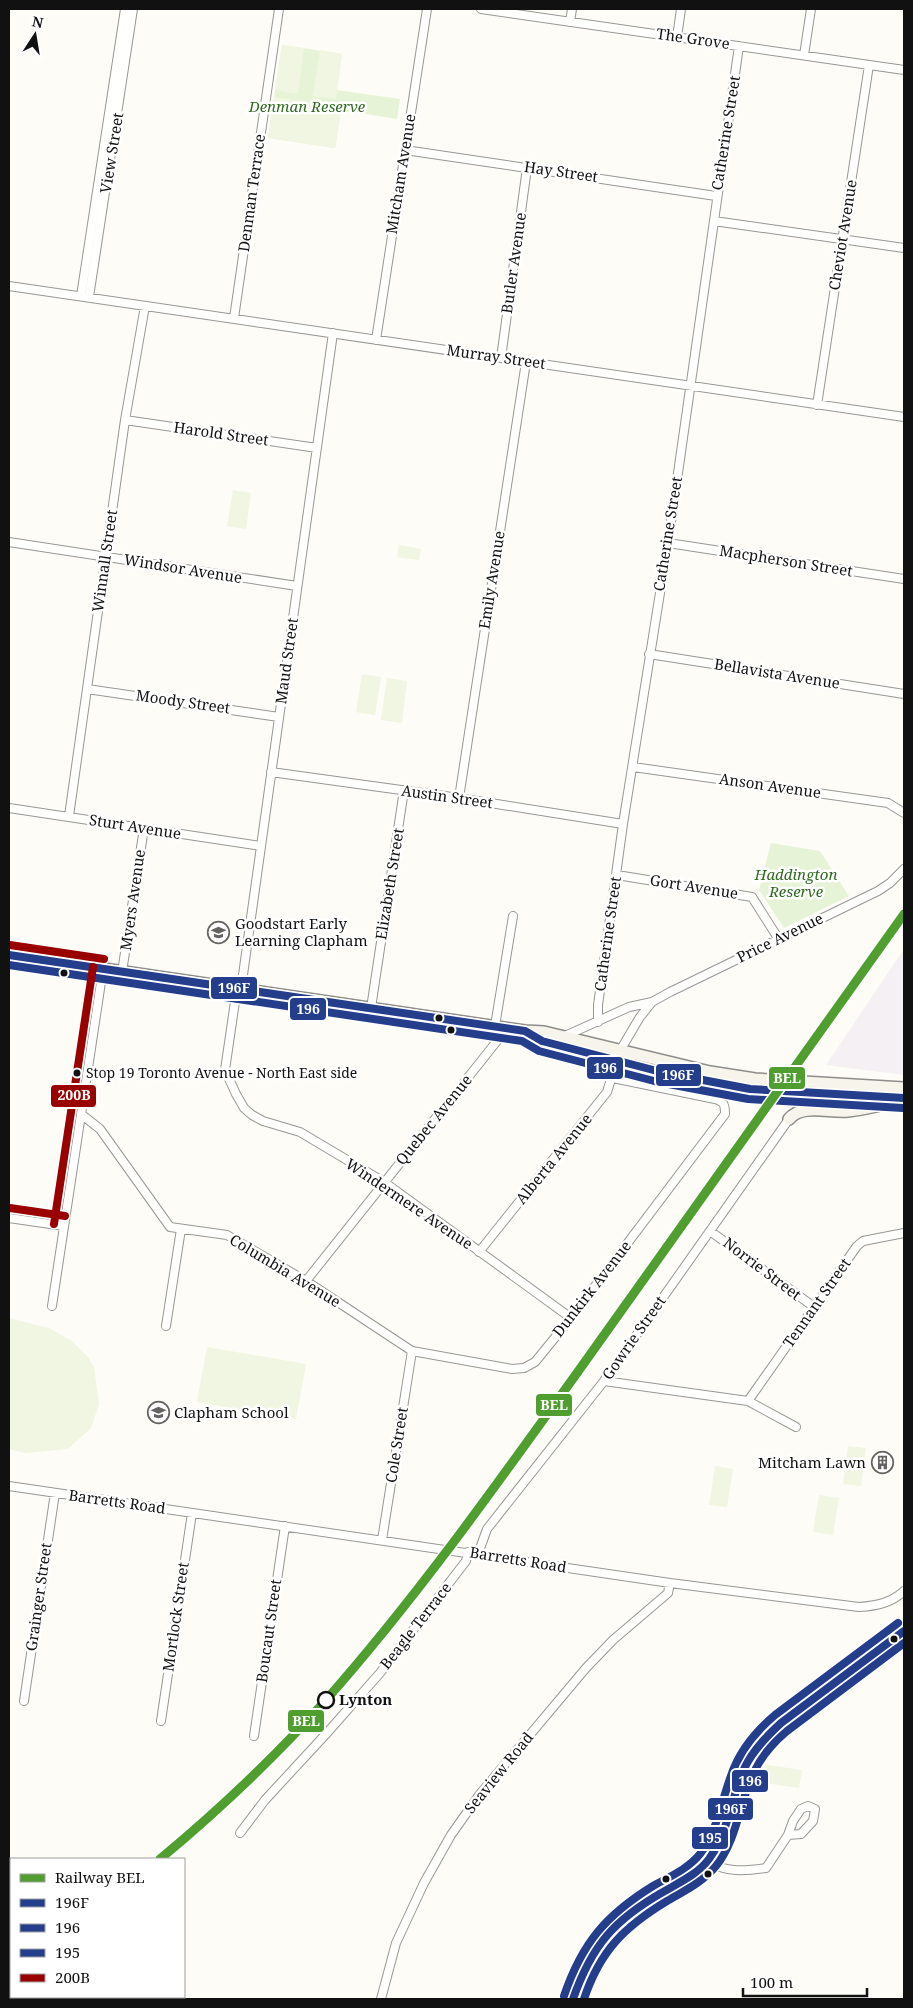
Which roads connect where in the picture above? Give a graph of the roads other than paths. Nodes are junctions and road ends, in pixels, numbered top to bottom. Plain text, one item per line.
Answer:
1 (125, 9) edge
2 (134, 9) edge
3 (279, 9) edge
4 (427, 9) edge
5 (481, 9) edge
6 (572, 9) edge
7 (681, 9) edge
8 (811, 9) edge
9 (570, 22) junction
10 (677, 37) junction
11 (739, 46) junction
12 (804, 56) junction
13 (869, 65) junction
14 (904, 70) edge
15 (405, 150) junction
16 (527, 168) junction
17 (716, 196) junction
18 (714, 221) junction
19 (842, 239) junction
20 (904, 248) edge
21 (9, 286) edge
22 (85, 297) junction
23 (145, 306) junction
24 (234, 318) junction
25 (333, 333) junction
26 (376, 340) junction
27 (501, 358) junction
28 (526, 362) junction
29 (690, 386) junction
30 (817, 404) junction
31 (904, 417) edge
32 (125, 420) junction
33 (317, 448) junction
34 (9, 542) edge
35 (668, 543) junction
36 (106, 557) junction
37 (904, 579) edge
38 (298, 586) junction
39 (649, 654) junction
40 (88, 688) junction
41 (904, 694) edge
42 (279, 717) junction
43 (633, 767) junction
44 (271, 772) junction
45 (404, 790) junction
46 (459, 798) junction
47 (9, 808) edge
48 (904, 813) edge
49 (69, 816) junction
50 (623, 824) junction
51 (144, 828) junction
52 (261, 846) junction
53 (904, 869) edge
54 (617, 875) junction
55 (513, 916) dead end
56 (778, 938) junction
57 (9, 955) edge
58 (103, 969) junction
59 (122, 972) junction
60 (239, 989) junction
61 (652, 1002) junction
62 (371, 1008) junction
63 (598, 1022) junction
64 (497, 1026) junction
65 (525, 1031) junction
66 (565, 1036) junction
67 (619, 1055) junction
68 (613, 1078) junction
69 (787, 1088) junction
70 (809, 1094) junction
71 (903, 1095) edge
72 (820, 1110) junction
73 (81, 1114) junction
74 (789, 1120) joint
75 (384, 1182) junction
76 (9, 1218) edge
77 (64, 1226) junction
78 (180, 1229) junction
79 (710, 1230) junction
80 (904, 1233) edge
81 (479, 1252) junction
82 (306, 1281) junction
83 (52, 1306) dead end
84 (814, 1307) junction
85 (571, 1318) junction
86 (166, 1326) dead end
87 (412, 1351) junction
88 (604, 1381) junction
89 (748, 1401) junction
90 (796, 1427) dead end
91 (9, 1486) edge
92 (54, 1493) junction
93 (192, 1512) junction
94 (285, 1526) junction
95 (382, 1540) junction
96 (468, 1552) junction
97 (478, 1554) junction
98 (670, 1583) junction
99 (904, 1591) edge
100 (904, 1630) edge
101 (24, 1701) dead end
102 (161, 1721) dead end
103 (254, 1736) dead end
104 (240, 1833) dead end
105 (788, 1835) dead end
106 (708, 1861) junction
107 (380, 1999) edge
108 (573, 1999) edge

1 - 22 street, View Street
2 - 22 street, View Street
3 - 24 street, Denman Terrace
4 - 15 street, Mitcham Avenue
5 - 9 street, The Grove
6 - 9 street
7 - 10 street
8 - 12 street
9 - 10 street, The Grove
10 - 11 street, The Grove
11 - 12 street, The Grove
11 - 17 street, Catherine Street
12 - 13 street, The Grove
13 - 14 street, The Grove
13 - 19 street, Cheviot Avenue
15 - 16 street, Hay Street
15 - 26 street, Mitcham Avenue
16 - 17 street, Hay Street
16 - 27 street, Butler Avenue
17 - 18 street, Catherine Street
18 - 19 street
18 - 29 street, Catherine Street
19 - 20 street
19 - 30 street, Cheviot Avenue
21 - 22 street, Murray Street
22 - 23 street, Murray Street
23 - 24 street, Murray Street
23 - 32 street, Winnall Street
24 - 25 street, Murray Street
25 - 26 street, Murray Street
25 - 33 street, Maud Street
26 - 27 street, Murray Street
27 - 28 street, Murray Street
28 - 29 street, Murray Street
28 - 46 street, Emily Avenue
29 - 30 street, Murray Street
29 - 35 street, Catherine Street
30 - 31 street, Murray Street
32 - 33 street, Harold Street
32 - 36 street, Winnall Street
33 - 38 street, Maud Street
34 - 36 street, Windsor Avenue
35 - 37 street, Macpherson Street
35 - 39 street, Catherine Street
36 - 38 street, Windsor Avenue
36 - 40 street, Winnall Street
38 - 42 street, Maud Street
39 - 41 street, Bellavista Avenue
39 - 43 street, Catherine Street
40 - 42 street, Moody Street
40 - 49 street, Winnall Street
42 - 44 street, Maud Street
43 - 48 street, Anson Avenue
43 - 50 street, Catherine Street
44 - 45 street, Austin Street
44 - 52 street, Maud Street
45 - 46 street, Austin Street
45 - 62 street, Elizabeth Street
46 - 50 street, Austin Street
47 - 49 street, Sturt Avenue
49 - 51 street, Sturt Avenue
50 - 54 street, Catherine Street
51 - 52 street, Sturt Avenue
51 - 59 street, Myers Avenue
52 - 60 street, Maud Street
53 - 56 street, Price Avenue
54 - 56 street, Gort Avenue
54 - 63 street, Catherine Street
55 - 64 street, Quebec Avenue
56 - 61 street, Price Avenue
57 - 58 main road
58 - 59 main road
58 - 73 street
59 - 60 main road
60 - 62 main road
60 - 75 street, Windermere Avenue
61 - 63 street, Price Avenue
61 - 67 street, Price Avenue
62 - 64 main road
63 - 66 street, Price Avenue
64 - 65 main road
64 - 75 street, Quebec Avenue
65 - 66 main road
65 - 67 main road
66 - 67 main road
67 - 68 street, Alberta Avenue
67 - 69 main road
68 - 81 street, Alberta Avenue
68 - 85 street, Dunkirk Avenue
69 - 70 main road
69 - 71 main road
70 - 71 main road
70 - 72 main road
71 - 72 main road
72 - 74 main road
73 - 77 street
73 - 78 street, Columbia Avenue
74 - 79 street, Gowrie Street
75 - 81 street, Windermere Avenue
75 - 82 street, Quebec Avenue
76 - 77 street
77 - 83 street
78 - 82 street, Columbia Avenue
78 - 86 street
79 - 84 street, Norrie Street
79 - 88 street, Gowrie Street
80 - 84 street, Tennant Street
81 - 85 street, Windermere Avenue
82 - 87 street, Columbia Avenue
84 - 89 street, Tennant Street
85 - 87 street, Dunkirk Avenue
87 - 95 street, Cole Street
88 - 89 street
88 - 97 street, Gowrie Street
89 - 90 street
91 - 92 street, Barretts Road
92 - 93 street, Barretts Road
92 - 101 street, Grainger Street
93 - 94 street, Barretts Road
93 - 102 street, Mortlock Street
94 - 95 street, Barretts Road
94 - 103 street, Boucaut Street
95 - 96 street, Barretts Road
96 - 97 street, Barretts Road
96 - 104 street, Beagle Terrace
97 - 98 street, Barretts Road
98 - 99 street, Barretts Road
98 - 107 street, Seaview Road
100 - 106 main road
105 - 106 street
106 - 108 main road

